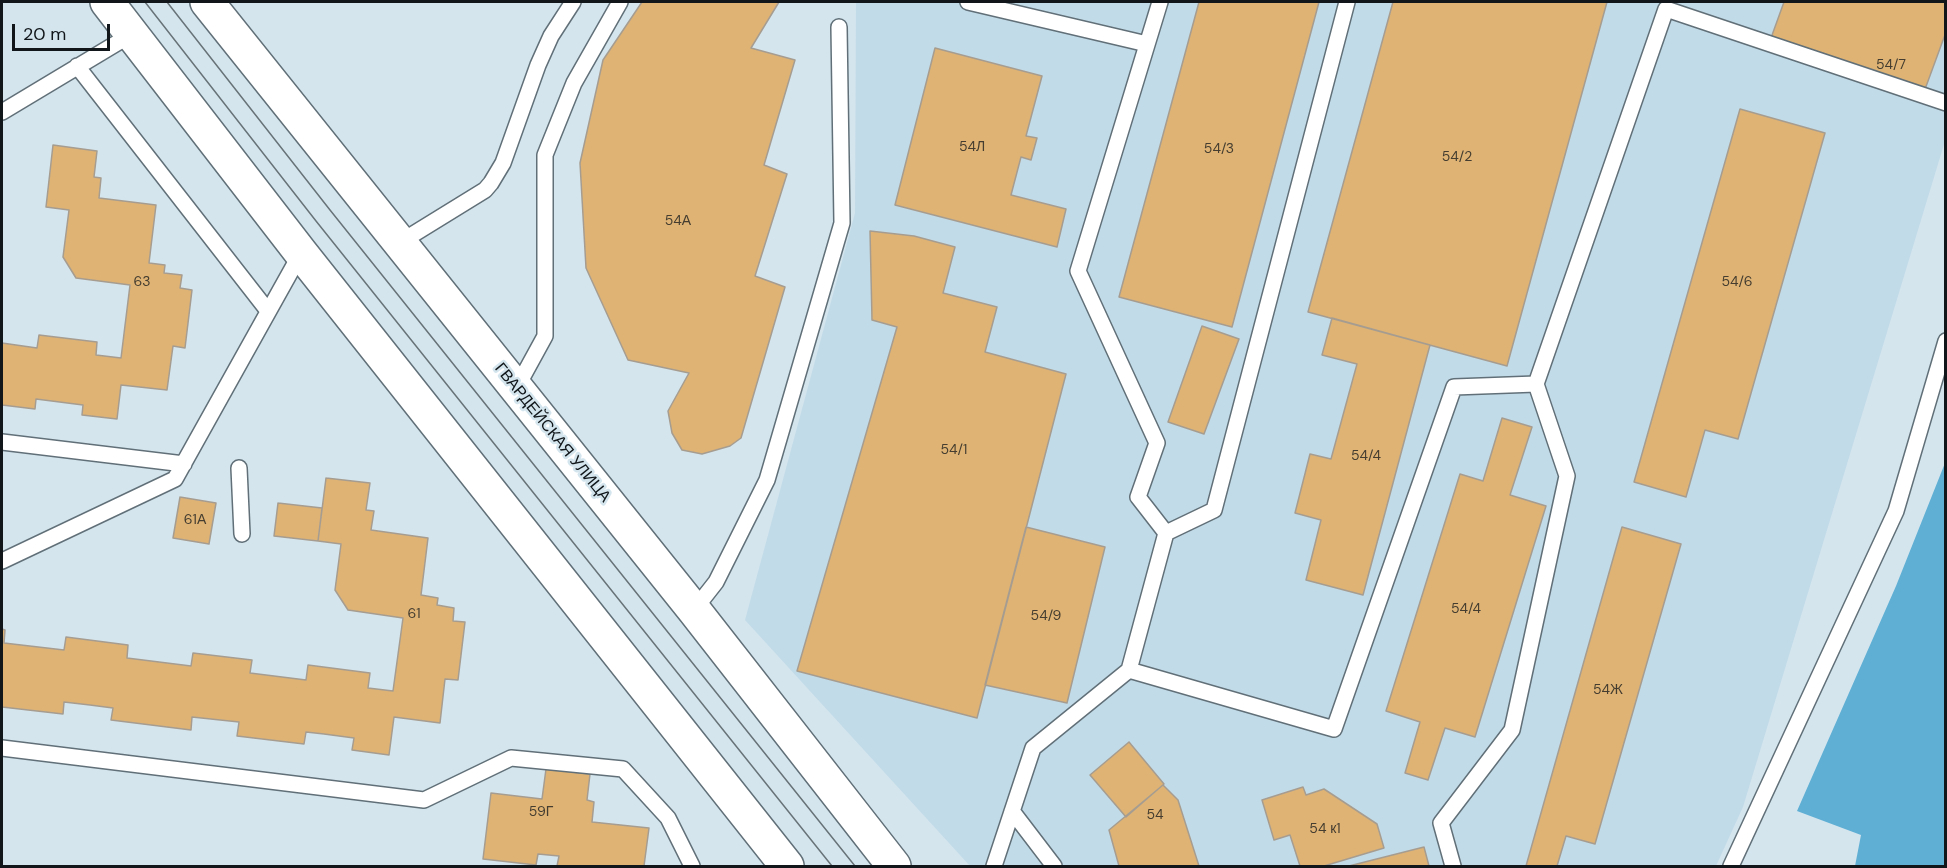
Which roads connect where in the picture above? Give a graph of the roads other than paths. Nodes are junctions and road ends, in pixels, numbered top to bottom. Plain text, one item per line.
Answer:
1 (107, 2) edge
2 (207, 2) edge
3 (573, 2) edge
4 (620, 2) edge
5 (968, 2) edge
6 (1160, 2) edge
7 (1347, 2) edge
8 (839, 27) dead end
9 (132, 34) junction
10 (1147, 44) junction
11 (77, 66) junction
12 (1946, 103) edge
13 (2, 112) edge
14 (399, 243) junction
15 (301, 253) junction
16 (268, 311) junction
17 (1946, 341) edge
18 (1536, 384) junction
19 (516, 389) junction
20 (2, 442) edge
21 (183, 464) junction
22 (239, 468) dead end
23 (1166, 533) junction
24 (242, 534) dead end
25 (2, 561) edge
26 (694, 610) junction
27 (1129, 670) junction
28 (2, 748) edge
29 (1012, 811) junction
30 (692, 867) edge
31 (787, 867) edge
32 (894, 867) edge
33 (994, 867) edge
34 (1054, 867) edge
35 (1454, 867) edge
36 (1731, 867) edge

1 - 9 main road
2 - 14 main road, ГВАРДЕЙСКАЯ УЛИЦА
3 - 14 lane
4 - 19 lane
5 - 10 lane
6 - 10 lane
7 - 23 lane
8 - 26 lane
9 - 11 lane
9 - 15 main road
10 - 23 lane
11 - 13 lane
11 - 16 lane
12 - 18 lane
14 - 19 main road, ГВАРДЕЙСКАЯ УЛИЦА
15 - 16 lane
15 - 31 main road
16 - 21 lane
17 - 36 lane
18 - 27 lane
18 - 35 lane
19 - 26 main road, ГВАРДЕЙСКАЯ УЛИЦА
20 - 21 lane
21 - 25 lane
22 - 24 lane
23 - 27 lane
26 - 32 main road, ГВАРДЕЙСКАЯ УЛИЦА
27 - 29 lane
28 - 30 lane
29 - 33 lane
29 - 34 lane

